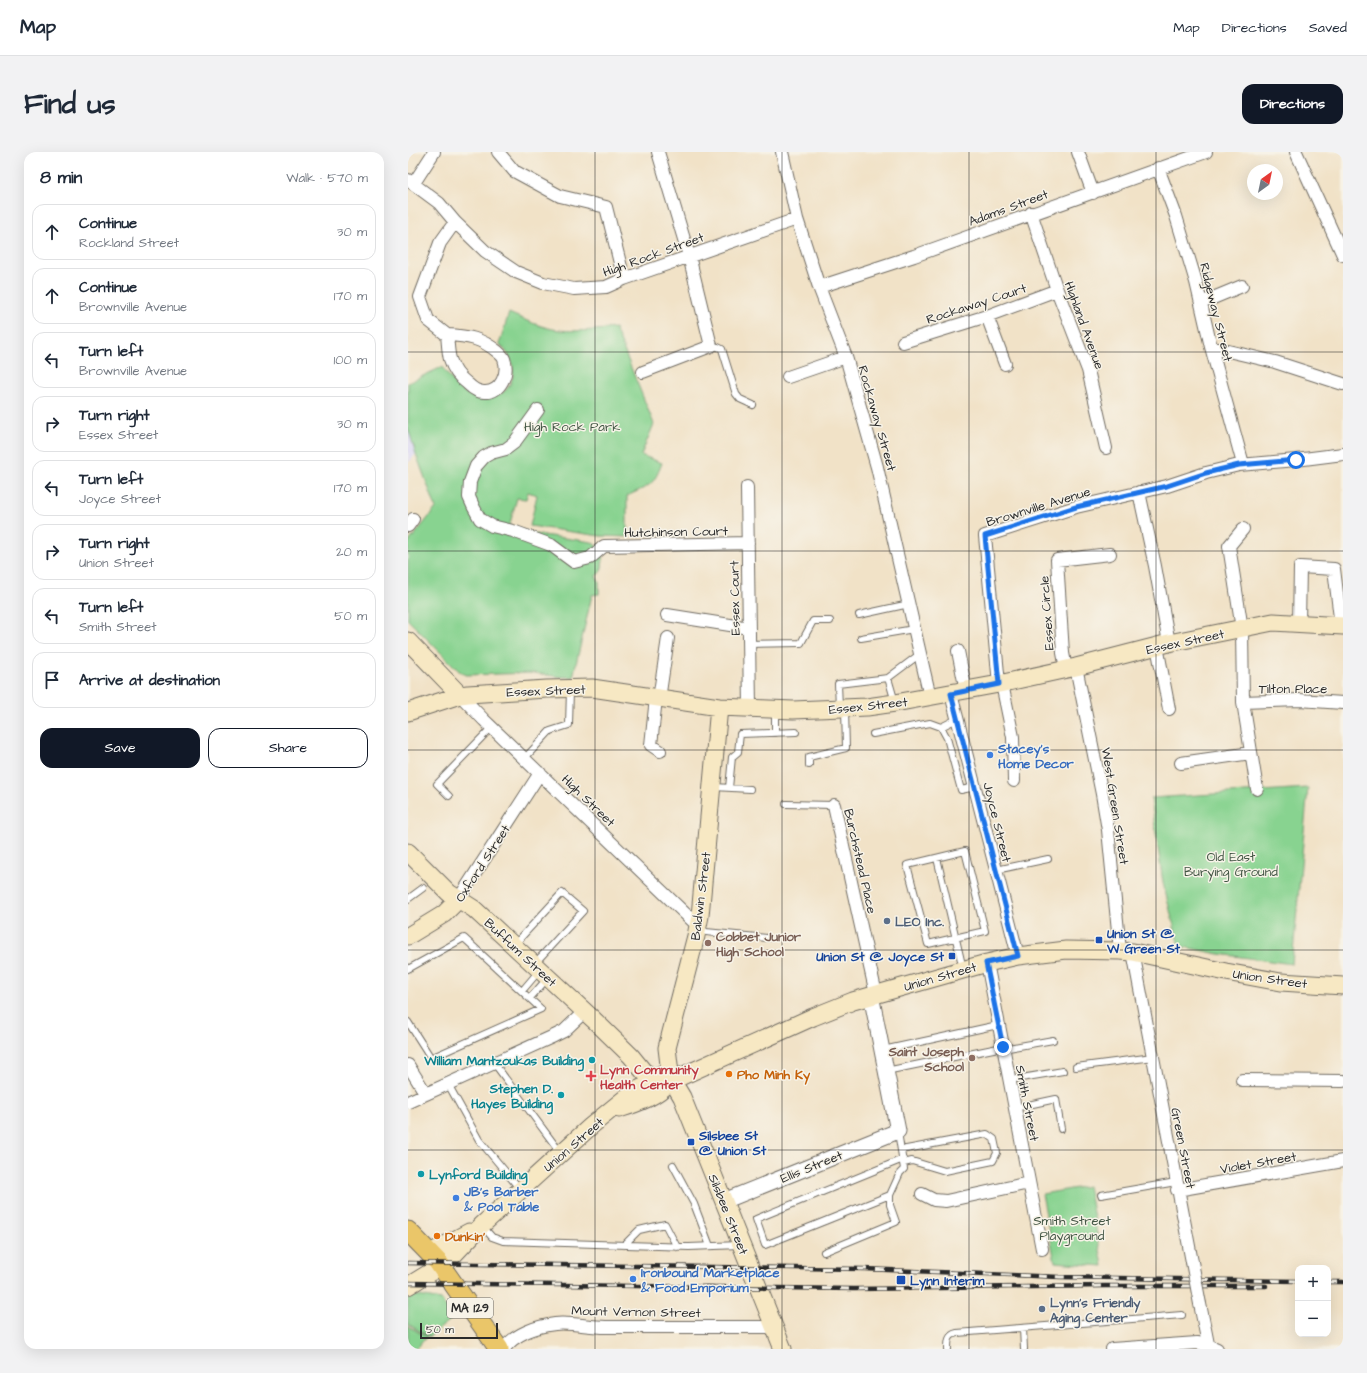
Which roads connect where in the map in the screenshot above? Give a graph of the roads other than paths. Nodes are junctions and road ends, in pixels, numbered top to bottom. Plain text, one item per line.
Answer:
1 (434, 152) edge
2 (498, 152) edge
3 (658, 152) edge
4 (782, 152) edge
5 (1078, 152) edge
6 (1296, 152) edge
7 (1199, 153) edge
8 (1158, 168) junction
9 (411, 181) edge
10 (1093, 192) junction
11 (1031, 213) junction
12 (798, 220) junction
13 (455, 222) junction
14 (1343, 255) edge
15 (689, 256) junction
16 (624, 279) junction
17 (1242, 286) dead end
18 (819, 287) junction
19 (1057, 290) junction
20 (1201, 303) junction
21 (987, 316) junction
22 (447, 335) junction
23 (903, 342) dead end
24 (711, 346) junction
25 (1211, 347) junction
26 (846, 357) junction
27 (1005, 364) dead end
28 (643, 372) dead end
29 (788, 377) dead end
30 (1343, 384) edge
31 (753, 404) dead end
32 (538, 410) dead end
33 (1106, 448) dead end
34 (1343, 454) edge
35 (1243, 464) junction
36 (747, 487) dead end
37 (1139, 492) junction
38 (1243, 529) dead end
39 (748, 543) junction
40 (1110, 554) dead end
41 (908, 604) junction
42 (859, 614) dead end
43 (667, 615) dead end
44 (830, 621) dead end
45 (1299, 624) junction
46 (1342, 626) edge
47 (749, 628) junction
48 (914, 629) junction
49 (1242, 629) junction
50 (668, 638) dead end
51 (861, 638) dead end
52 (408, 642) edge
53 (749, 644) junction
54 (1163, 644) junction
55 (958, 651) dead end
56 (920, 654) junction
57 (1071, 668) junction
58 (888, 678) junction
59 (1001, 684) junction
60 (570, 688) junction
61 (958, 692) junction
62 (460, 695) junction
63 (930, 697) junction
64 (658, 699) junction
65 (1243, 702) junction
66 (895, 703) junction
67 (1343, 703) edge
68 (719, 708) junction
69 (750, 709) junction
70 (842, 709) junction
71 (1169, 709) dead end
72 (775, 710) junction
73 (408, 712) edge
74 (957, 719) junction
75 (492, 727) junction
76 (941, 727) junction
77 (796, 732) dead end
78 (775, 733) junction
79 (873, 734) dead end
80 (660, 751) dead end
81 (1251, 753) junction
82 (524, 758) junction
83 (1182, 763) dead end
84 (809, 765) dead end
85 (540, 773) junction
86 (1014, 781) dead end
87 (712, 786) junction
88 (729, 788) junction
89 (974, 788) junction
90 (750, 789) dead end
91 (1257, 789) dead end
92 (449, 796) dead end
93 (786, 804) dead end
94 (834, 806) joint
95 (410, 857) edge
96 (936, 858) junction
97 (1048, 859) dead end
98 (996, 870) junction
99 (423, 888) dead end
100 (408, 899) edge
101 (458, 900) junction
102 (698, 926) junction
103 (408, 936) edge
104 (767, 938) dead end
105 (956, 938) junction
106 (514, 946) junction
107 (1127, 952) junction
108 (1018, 956) junction
109 (986, 963) junction
110 (408, 969) edge
111 (963, 969) junction
112 (541, 970) junction
113 (1343, 986) edge
114 (522, 991) junction
115 (874, 994) junction
116 (530, 998) junction
117 (585, 1011) junction
118 (408, 1022) edge
119 (998, 1025) junction
120 (1053, 1040) dead end
121 (1003, 1048) junction
122 (882, 1050) junction
123 (1153, 1057) junction
124 (494, 1063) junction
125 (408, 1065) edge
126 (1076, 1067) dead end
127 (1063, 1070) dead end
128 (886, 1071) junction
129 (1009, 1080) junction
130 (1242, 1080) dead end
131 (671, 1081) junction
132 (1343, 1081) edge
133 (448, 1084) junction
134 (426, 1094) junction
135 (408, 1102) edge
136 (1014, 1108) junction
137 (1061, 1129) dead end
138 (898, 1131) junction
139 (901, 1150) junction
140 (561, 1153) junction
141 (1343, 1161) edge
142 (904, 1163) junction
143 (673, 1165) dead end
144 (1029, 1183) junction
145 (1177, 1186) junction
146 (521, 1190) junction
147 (922, 1194) dead end
148 (890, 1195) junction
149 (1101, 1195) dead end
150 (724, 1201) junction
151 (482, 1225) junction
152 (408, 1232) edge
153 (624, 1245) junction
154 (742, 1245) junction
155 (710, 1246) junction
156 (678, 1247) junction
157 (1042, 1249) dead end
158 (824, 1252) dead end
159 (436, 1260) junction
160 (408, 1286) edge
161 (1182, 1315) dead end
162 (774, 1327) junction
163 (1023, 1328) junction
164 (1211, 1348) edge
165 (499, 1349) edge
166 (504, 1349) edge
167 (783, 1349) edge
168 (948, 1349) edge
169 (1024, 1349) edge
170 (1112, 1349) edge

1 - 9 street
2 - 16 street
3 - 15 street
4 - 12 street, Rockaway Street
5 - 10 street
6 - 14 street
7 - 8 street, Adams Street
8 - 10 street, Adams Street
8 - 20 street, Ridgeway Street
9 - 13 street, High Rock Street
10 - 11 street, Adams Street
11 - 18 street, Adams Street
11 - 19 street, Highland Avenue
12 - 15 street, High Rock Street
12 - 18 street, Rockaway Street
13 - 16 street, High Rock Street
13 - 22 street
15 - 16 street, High Rock Street
15 - 24 street
17 - 20 street
18 - 26 street, Rockaway Street
19 - 21 street, Rockaway Court
19 - 33 street, Highland Avenue
20 - 25 street, Ridgeway Street
21 - 23 street, Rockaway Court
21 - 27 street
22 - 22 street
24 - 28 street
24 - 31 lane
25 - 30 street
25 - 35 street, Ridgeway Street
26 - 29 street
26 - 41 street, Rockaway Street
32 - 39 street, Hutchinson Court
34 - 35 street, Brownville Avenue
35 - 37 street, Brownville Avenue
36 - 39 street, Essex Court
37 - 54 street
37 - 59 street, Brownville Avenue
38 - 49 street
39 - 47 street, Essex Court
40 - 57 street, Essex Circle
41 - 42 lane
41 - 48 street, Rockaway Street
43 - 47 street
44 - 53 lane
45 - 46 main road, Essex Street
45 - 46 street
45 - 49 main road, Essex Street
47 - 53 street, Essex Court
48 - 51 lane
48 - 56 street, Rockaway Street
49 - 54 main road, Essex Street
49 - 65 street
50 - 64 street
52 - 62 main road
53 - 69 street, Essex Court
54 - 57 main road, Essex Street
54 - 71 street
55 - 61 street, Joyce Street
56 - 58 lane
56 - 63 street, Rockaway Street
57 - 59 main road, Essex Street
57 - 107 street, West Green Street
58 - 66 lane
58 - 70 lane
59 - 61 main road, Essex Street
59 - 86 street
60 - 62 main road, Essex Street
60 - 64 main road, Essex Street
60 - 82 lane
61 - 63 main road, Essex Street
61 - 74 street, Joyce Street
62 - 73 main road, Essex Street
62 - 75 street, High Street
63 - 66 main road, Essex Street
64 - 68 main road, Essex Street
64 - 80 street
65 - 67 street, Tilton Place
65 - 81 street
66 - 70 main road, Essex Street
68 - 69 main road, Essex Street
68 - 87 main road, Baldwin Street
69 - 72 main road, Essex Street
70 - 72 main road, Essex Street
70 - 84 lane
72 - 78 lane
74 - 76 lane
74 - 89 street, Joyce Street
75 - 82 street, High Street
75 - 92 lane
76 - 79 lane
76 - 89 lane
77 - 78 lane
78 - 88 lane
81 - 83 street
81 - 91 street
82 - 85 street, High Street
85 - 101 street, Oxford Street
85 - 102 street, High Street
87 - 88 lane
87 - 102 main road, Baldwin Street
88 - 90 lane
89 - 98 street, Joyce Street
93 - 94 lane
94 - 115 street, Burchstead Place
95 - 101 main road, Buffum Street
96 - 105 lane
96 - 105 lane
96 - 105 lane
97 - 98 lane
98 - 108 street, Joyce Street
99 - 100 lane
101 - 103 main road, Oxford Street
101 - 106 main road, Buffum Street
102 - 104 lane
102 - 131 main road, Baldwin Street
105 - 111 lane
106 - 112 main road, Buffum Street
106 - 112 lane
107 - 108 main road, Union Street
107 - 113 main road, Union Street
107 - 123 street, Green Street
108 - 109 main road, Union Street
109 - 111 main road, Union Street
109 - 119 street, Smith Street
110 - 114 lane
111 - 115 main road, Union Street
112 - 114 lane
112 - 116 lane
112 - 117 main road, Buffum Street
114 - 116 lane
115 - 122 street
115 - 131 main road, Union Street
116 - 118 lane
117 - 124 street
117 - 131 main road, Buffum Street
119 - 121 street, Smith Street
119 - 122 lane
120 - 121 lane
121 - 128 lane
121 - 129 street, Smith Street
122 - 128 street
123 - 126 lane
123 - 145 street, Green Street
124 - 133 street
124 - 140 lane
125 - 134 street
127 - 129 lane
128 - 138 street
129 - 136 street, Smith Street
130 - 132 street
131 - 140 main road, Union Street
131 - 150 main road, Silsbee Street
133 - 134 street
133 - 146 lane
134 - 135 street
136 - 137 lane
136 - 144 street, Smith Street
138 - 139 lane
138 - 150 street, Ellis Street
139 - 142 lane
139 - 142 lane
140 - 146 main road, Union Street
141 - 145 street, Violet Street
142 - 148 lane
142 - 148 lane
143 - 155 lane
144 - 147 street
144 - 157 street, Smith Street
145 - 149 lane
145 - 164 street, Green Street, bridge
146 - 151 main road, Union Street
148 - 158 lane
150 - 154 main road, Silsbee Street
151 - 153 lane
151 - 159 main road, Union Street
152 - 159 main road, MA 129
153 - 156 lane
153 - 156 lane
154 - 155 lane
154 - 162 main road, Silsbee Street
155 - 156 lane
159 - 160 main road, Union Street
159 - 165 main road, MA 129
161 - 163 lane
162 - 166 street, Mount Vernon Street
162 - 167 main road, Silsbee Street
163 - 168 lane
163 - 169 lane
164 - 170 street

